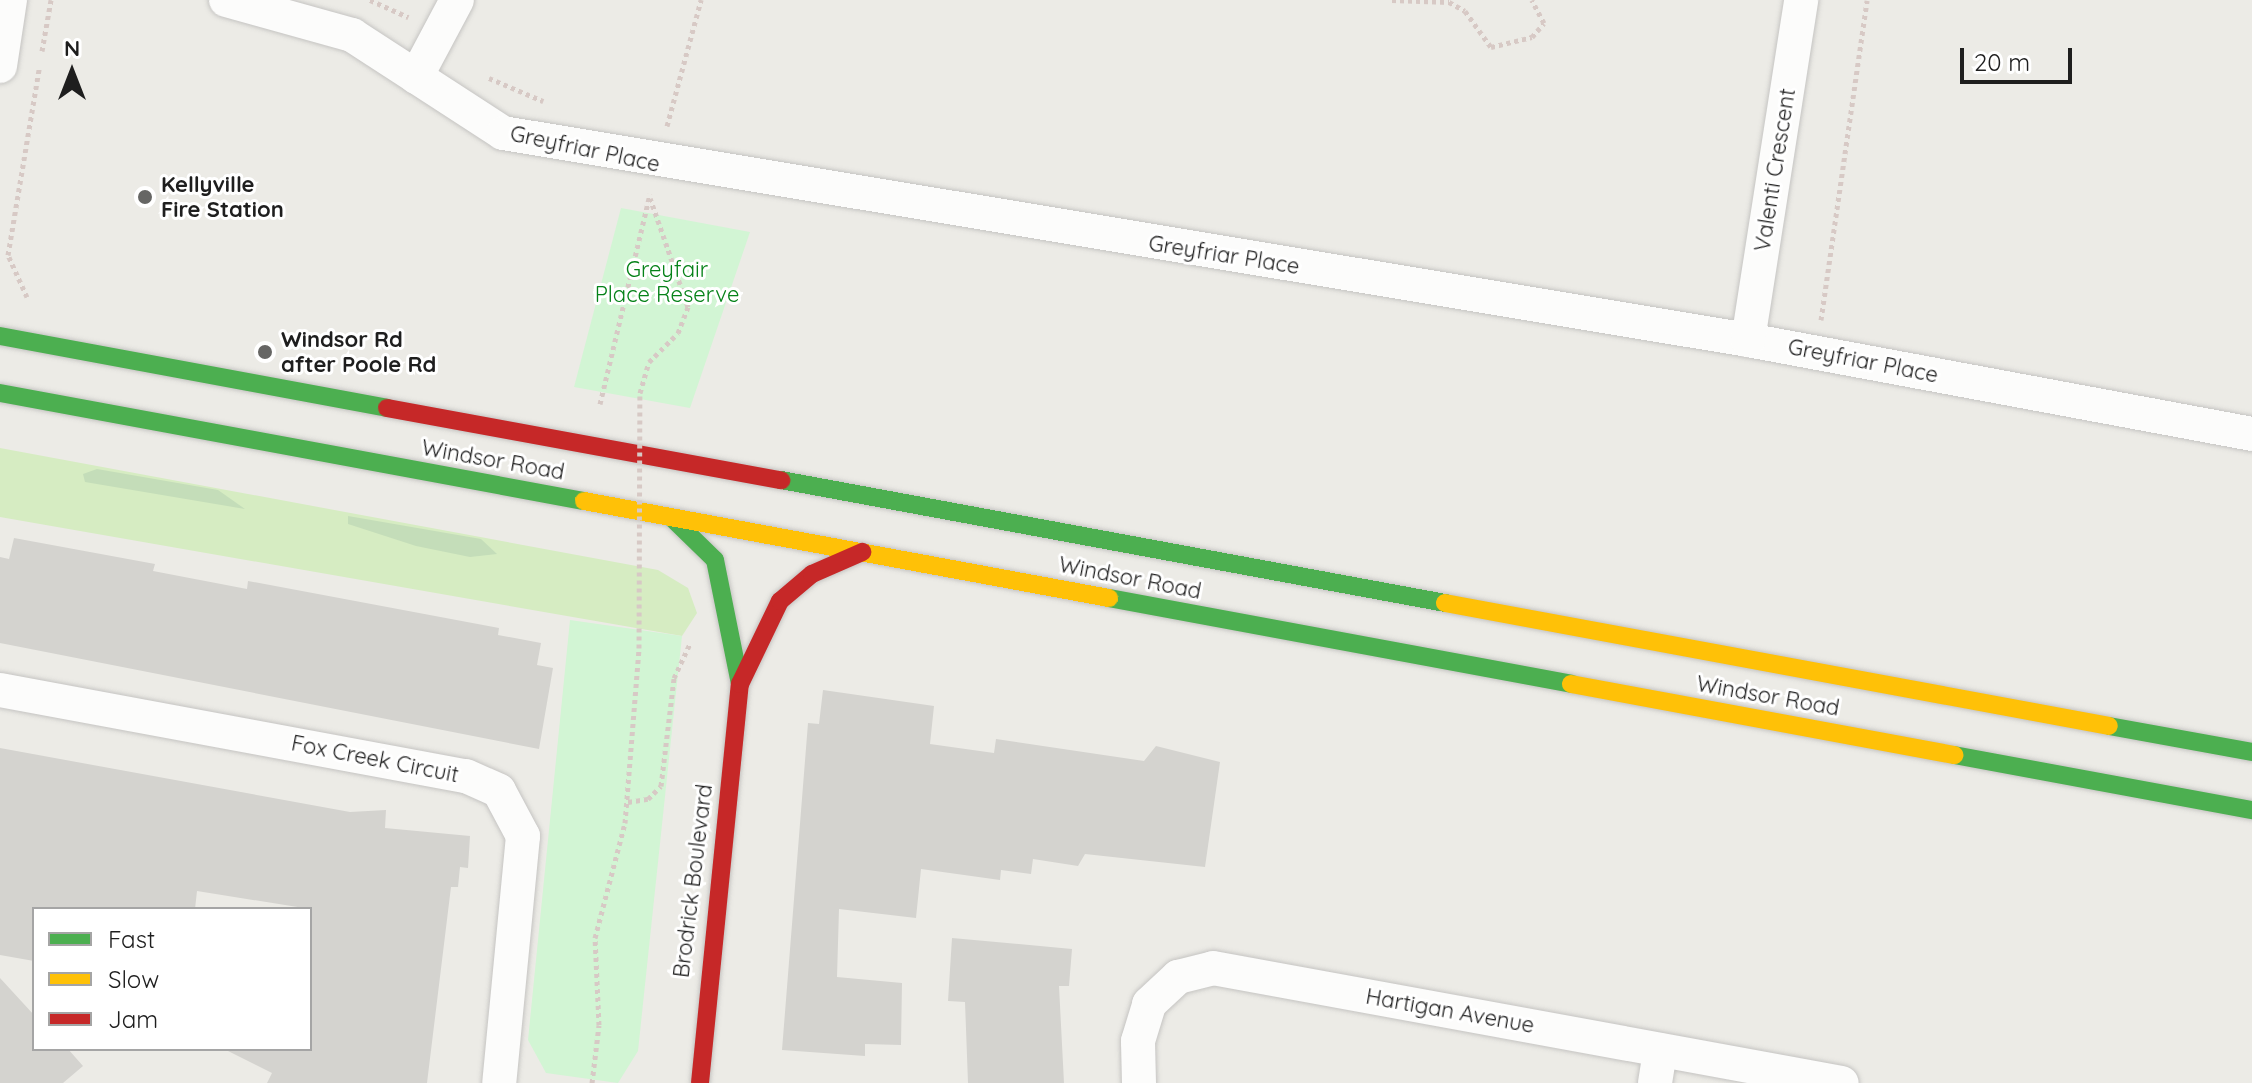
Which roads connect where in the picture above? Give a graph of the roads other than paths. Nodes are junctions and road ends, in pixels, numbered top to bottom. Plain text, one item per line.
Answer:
1 (10, 0) edge
2 (226, 0) edge
3 (457, 0) edge
4 (1801, 0) edge
5 (0, 66) edge
6 (416, 77) junction
7 (0, 336) edge
8 (1748, 340) junction
9 (0, 393) edge
10 (2252, 434) edge
11 (672, 518) junction
12 (862, 552) junction
13 (740, 684) junction
14 (0, 690) edge
15 (2252, 752) edge
16 (2252, 810) edge
17 (1660, 1050) junction
18 (499, 1083) edge
19 (700, 1083) edge
20 (1139, 1083) edge
21 (1655, 1083) edge
22 (1842, 1083) edge

1 - 5 street
2 - 6 street, Greyfriar Place
3 - 6 street
4 - 8 street, Valenti Crescent
6 - 8 street, Greyfriar Place
7 - 15 main road, Windsor Road
8 - 10 street, Greyfriar Place
9 - 11 main road, Windsor Road
11 - 12 main road, Windsor Road
11 - 13 main road, Brodrick Boulevard
12 - 13 main road, Brodrick Boulevard
12 - 16 main road, Windsor Road
13 - 19 main road, Brodrick Boulevard
14 - 18 street, Fox Creek Circuit
17 - 20 street, Hartigan Avenue
17 - 21 street
17 - 22 street, Hartigan Avenue

